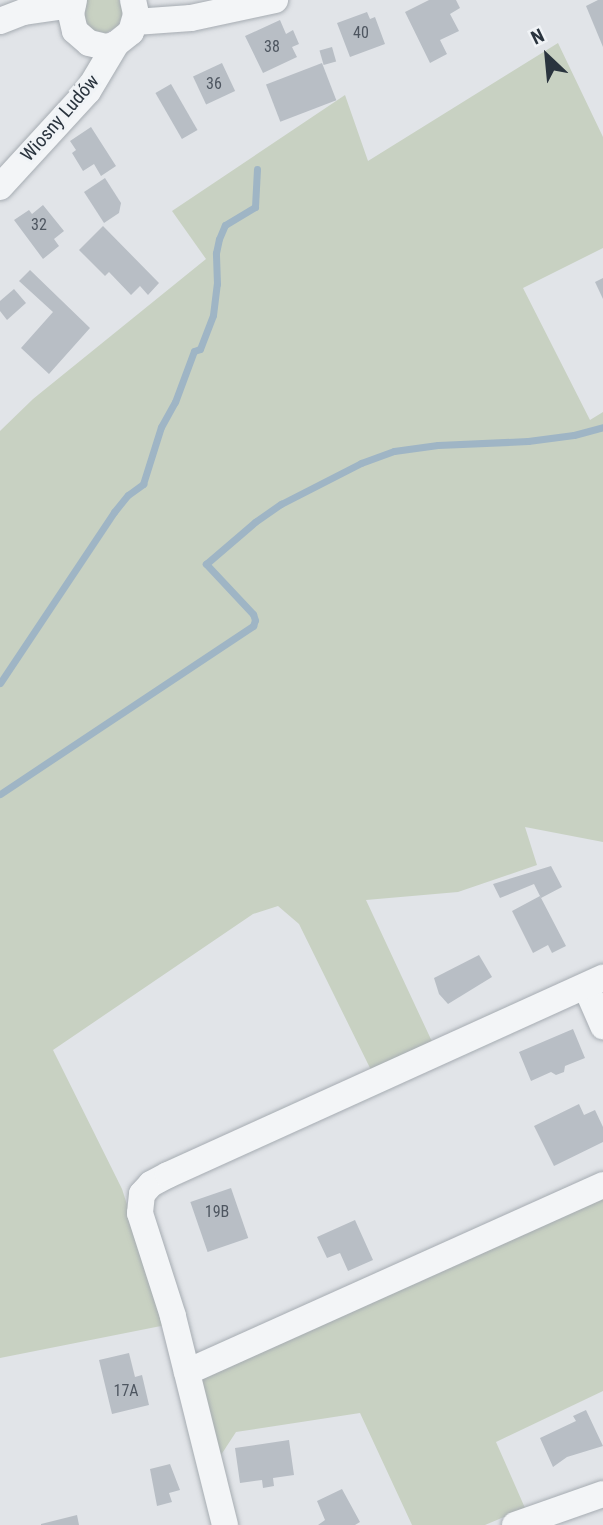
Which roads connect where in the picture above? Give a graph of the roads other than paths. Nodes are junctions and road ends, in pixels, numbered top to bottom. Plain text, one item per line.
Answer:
1 (275, 0) edge
2 (73, 1) edge
3 (134, 11) edge
4 (0, 22) edge
5 (116, 44) junction
6 (0, 187) edge
7 (594, 982) edge
8 (603, 1026) edge
9 (603, 1185) edge
10 (187, 1372) junction
11 (603, 1494) edge
12 (225, 1525) edge
13 (514, 1525) edge

1 - 3 street
2 - 4 street
2 - 5 street
3 - 5 street, Wiosny Ludów
5 - 6 street, Wiosny Ludów
7 - 8 street
7 - 10 street
9 - 10 street
10 - 12 street
11 - 13 street

